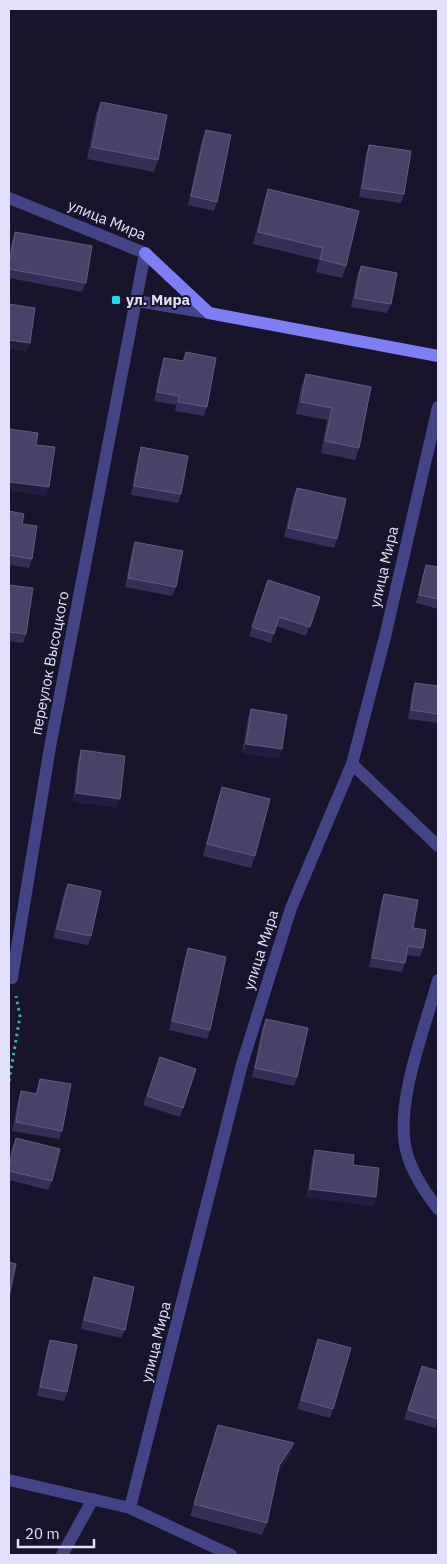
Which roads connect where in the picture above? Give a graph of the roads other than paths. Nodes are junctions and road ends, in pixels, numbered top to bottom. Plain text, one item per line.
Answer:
1 (9, 198) edge
2 (145, 253) junction
3 (137, 301) junction
4 (209, 313) junction
5 (438, 356) edge
6 (438, 407) edge
7 (352, 764) junction
8 (438, 846) edge
9 (12, 978) road end
10 (438, 980) edge
11 (438, 1209) edge
12 (9, 1480) edge
13 (92, 1499) junction
14 (130, 1508) junction
15 (62, 1555) edge
16 (231, 1555) edge

1 - 2 street, улица Мира
2 - 3 street, переулок Высоцкого
2 - 4 street, улица Мира
3 - 4 street
3 - 9 street, переулок Высоцкого
4 - 5 street
6 - 7 street, улица Мира
7 - 8 street
7 - 14 street, улица Мира
10 - 11 street
12 - 13 street
13 - 14 street
13 - 15 street
14 - 16 street

